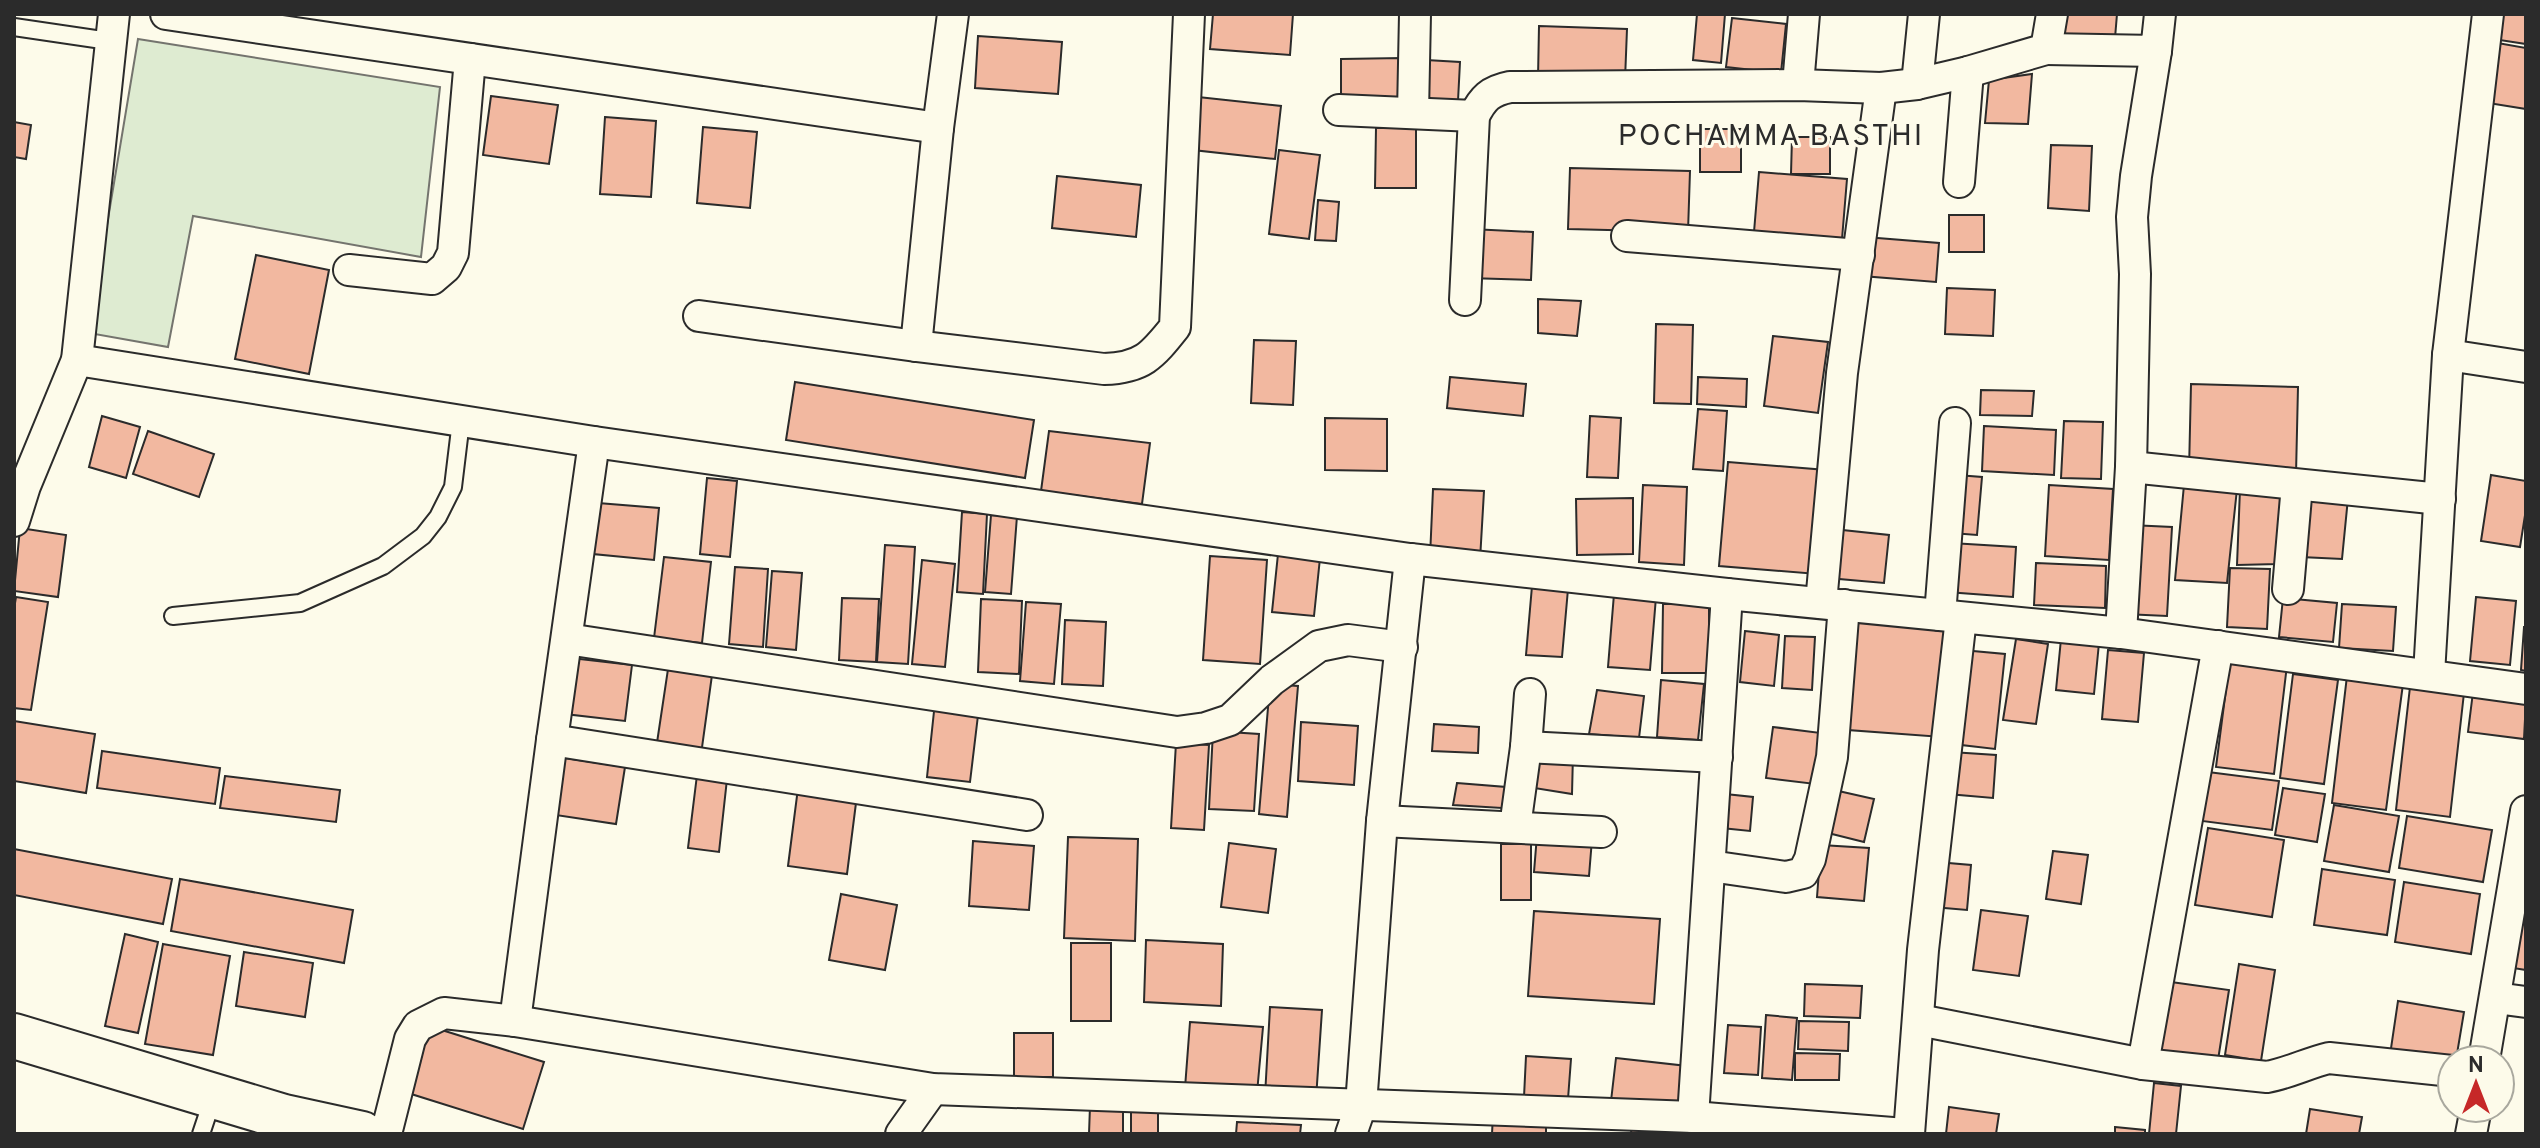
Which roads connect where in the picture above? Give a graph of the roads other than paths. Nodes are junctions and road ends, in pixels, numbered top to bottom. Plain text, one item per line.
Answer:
1 (166, 14) edge
2 (953, 14) edge
3 (1189, 14) edge
4 (1415, 14) edge
5 (1804, 14) edge
6 (1924, 14) edge
7 (2052, 14) edge
8 (2160, 14) edge
9 (2488, 14) edge
10 (14, 27) edge
11 (112, 28) edge
12 (2046, 49) junction
13 (2156, 51) junction
14 (470, 59) junction
15 (1968, 72) junction
16 (1917, 84) junction
17 (1798, 85) junction
18 (1881, 88) junction
19 (1339, 110) dead end
20 (1413, 113) junction
21 (1474, 116) junction
22 (938, 128) junction
23 (1959, 182) dead end
24 (1627, 236) dead end
25 (1859, 255) junction
26 (349, 270) dead end
27 (1465, 300) dead end
28 (699, 316) dead end
29 (916, 346) junction
30 (2448, 355) junction
31 (77, 360) junction
32 (2526, 367) edge
33 (461, 421) junction
34 (1955, 423) dead end
35 (594, 442) junction
36 (2131, 467) junction
37 (19, 485) edge
38 (2297, 485) junction
39 (2440, 499) junction
40 (14, 521) edge
41 (1410, 559) junction
42 (2288, 589) dead end
43 (1727, 594) junction
44 (1832, 604) junction
45 (173, 616) dead end
46 (1951, 616) junction
47 (2121, 633) junction
48 (567, 639) junction
49 (2218, 646) junction
50 (1402, 647) junction
51 (2429, 674) junction
52 (2526, 689) edge
53 (1530, 694) dead end
54 (552, 740) junction
55 (1526, 747) junction
56 (1717, 757) junction
57 (2526, 811) edge
58 (1027, 815) dead end
59 (1382, 821) junction
60 (1515, 827) junction
61 (1601, 832) dead end
62 (1710, 866) junction
63 (2496, 998) junction
64 (2526, 1002) edge
65 (1919, 1020) junction
66 (515, 1021) junction
67 (14, 1036) edge
68 (2487, 1044) edge
69 (2143, 1064) junction
70 (2436, 1069) edge
71 (933, 1089) junction
72 (1361, 1105) junction
73 (207, 1115) edge
74 (1693, 1117) junction
75 (271, 1124) edge
76 (362, 1134) edge
77 (386, 1134) edge
78 (901, 1134) edge
79 (1351, 1134) edge
80 (1907, 1134) edge

1 - 14 street
2 - 22 street
3 - 29 street
4 - 20 street
5 - 17 street
6 - 16 street
7 - 12 street
8 - 13 street
9 - 30 street
10 - 11 lane
11 - 31 street
12 - 13 street
12 - 15 street
13 - 36 street
14 - 22 street
14 - 26 street
15 - 16 street
15 - 23 street
16 - 18 street
17 - 18 street
17 - 21 street
18 - 25 street
19 - 20 street
20 - 21 street
21 - 27 street
22 - 29 street
24 - 25 street
25 - 44 street
28 - 29 street
30 - 32 street
30 - 39 street
31 - 33 street
31 - 37 street
33 - 35 street
33 - 45 lane
34 - 46 street
35 - 41 street
35 - 48 street
36 - 38 street
36 - 47 street
37 - 40 street
38 - 39 street
38 - 42 street
39 - 51 street
41 - 43 street
41 - 50 street
43 - 44 street
43 - 56 street
44 - 46 street
44 - 62 street
46 - 47 street
46 - 65 street
47 - 49 street
48 - 50 street
48 - 54 street
49 - 51 street
49 - 69 street
50 - 59 street
51 - 52 street
53 - 55 street
54 - 58 street
54 - 66 street
55 - 56 street
55 - 60 street
56 - 62 street
57 - 63 street
59 - 60 street
59 - 72 street
60 - 61 street
62 - 74 street
63 - 64 street
63 - 68 street
65 - 69 street
65 - 80 street
66 - 71 street
66 - 77 street
67 - 73 street
69 - 70 street
71 - 72 street
71 - 78 street
72 - 74 street
72 - 79 street
73 - 75 street
74 - 80 street
75 - 76 street

